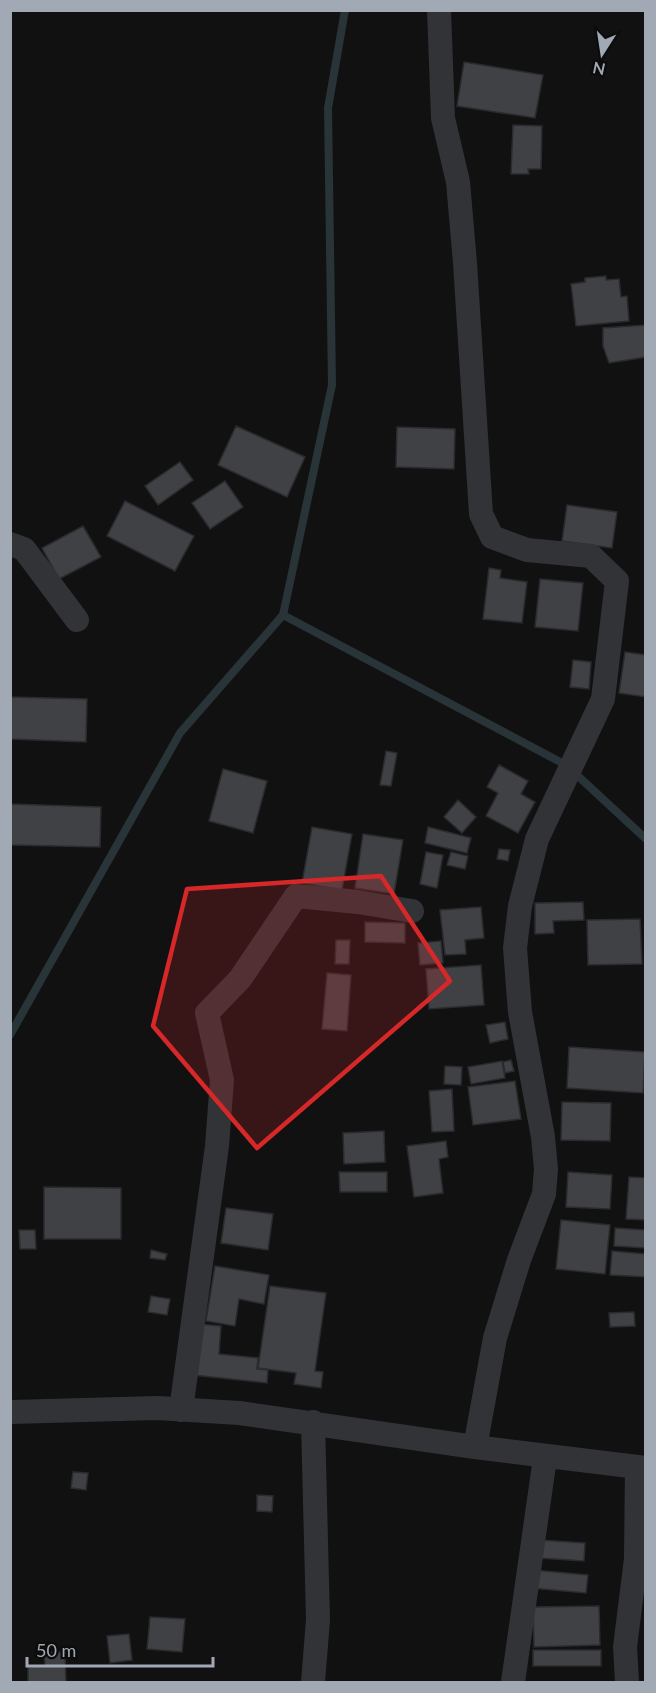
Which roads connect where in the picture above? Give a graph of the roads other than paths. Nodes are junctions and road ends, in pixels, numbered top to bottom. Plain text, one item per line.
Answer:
1 (439, 10) edge
2 (10, 544) edge
3 (77, 620) dead end
4 (412, 911) dead end
5 (181, 1410) junction
6 (10, 1412) edge
7 (313, 1422) junction
8 (475, 1447) junction
9 (548, 1456) junction
10 (641, 1467) edge
11 (312, 1683) edge
12 (513, 1683) edge
13 (627, 1683) edge

1 - 8 street
2 - 3 street
4 - 5 street
5 - 6 street
5 - 7 street
7 - 8 street
7 - 11 street
8 - 9 street
9 - 10 street
9 - 12 street
10 - 13 street

